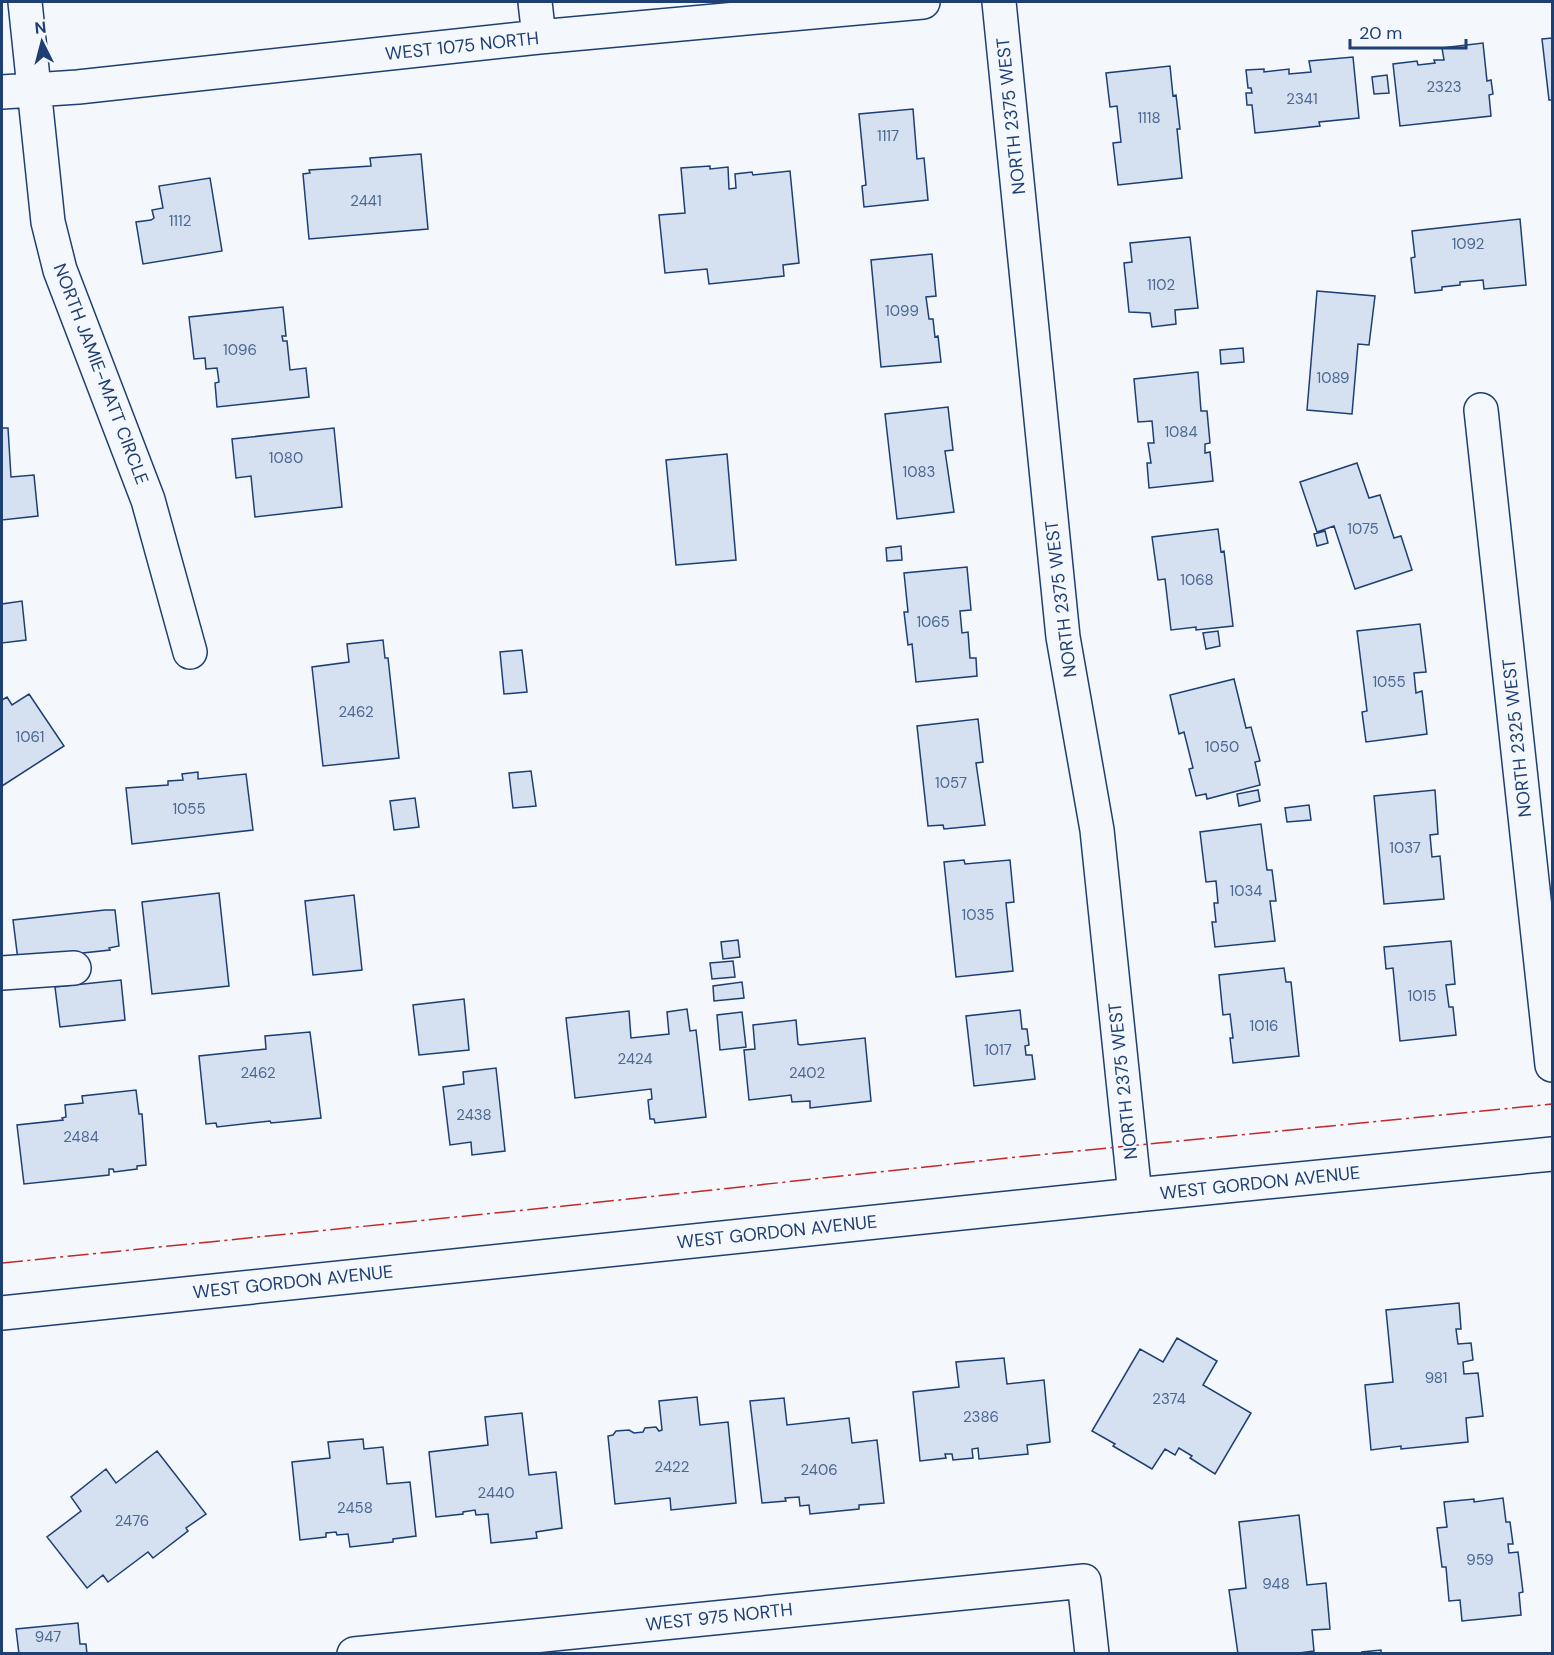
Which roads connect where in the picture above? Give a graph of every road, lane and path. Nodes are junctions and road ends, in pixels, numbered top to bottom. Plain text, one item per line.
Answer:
1 (25, 2) edge
2 (535, 2) edge
3 (922, 2) edge
4 (999, 2) edge
5 (539, 37) junction
6 (17, 92) edge
7 (1481, 410) dead end
8 (190, 652) dead end
9 (74, 969) dead end
10 (2, 973) edge
11 (1552, 1065) edge
12 (1552, 1154) edge
13 (1135, 1195) junction
14 (2, 1313) edge
15 (354, 1653) edge
16 (1092, 1653) edge

1 - 6 street, NORTH JAMIE-MATT CIRCLE
2 - 5 street
3 - 5 street, WEST 1075 NORTH
4 - 13 street, NORTH 2375 WEST
5 - 6 street, WEST 1075 NORTH
6 - 8 street, NORTH JAMIE-MATT CIRCLE
7 - 11 street, NORTH 2325 WEST
9 - 10 street
12 - 13 street, WEST GORDON AVENUE
13 - 14 street, WEST GORDON AVENUE
15 - 16 street, WEST 975 NORTH

